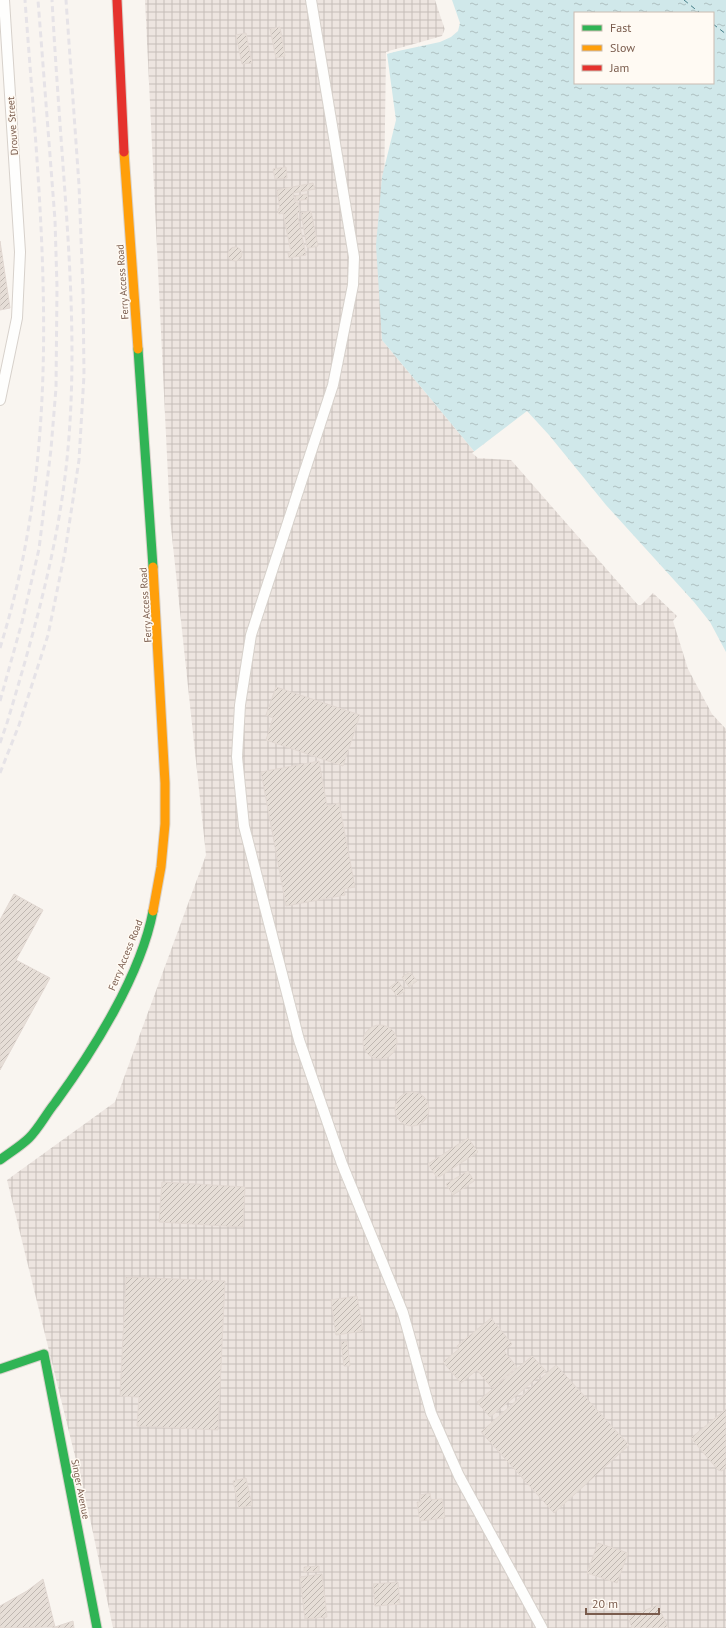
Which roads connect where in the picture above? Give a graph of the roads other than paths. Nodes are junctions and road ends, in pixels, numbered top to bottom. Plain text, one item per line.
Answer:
1 (4, 0) edge
2 (117, 0) edge
3 (311, 0) edge
4 (0, 400) edge
5 (0, 1160) edge
6 (0, 1369) edge
7 (97, 1628) edge
8 (542, 1628) edge

1 - 4 lane, Drouve Street
2 - 5 street, Ferry Access Road
3 - 8 lane
6 - 7 street, Singer Avenue

